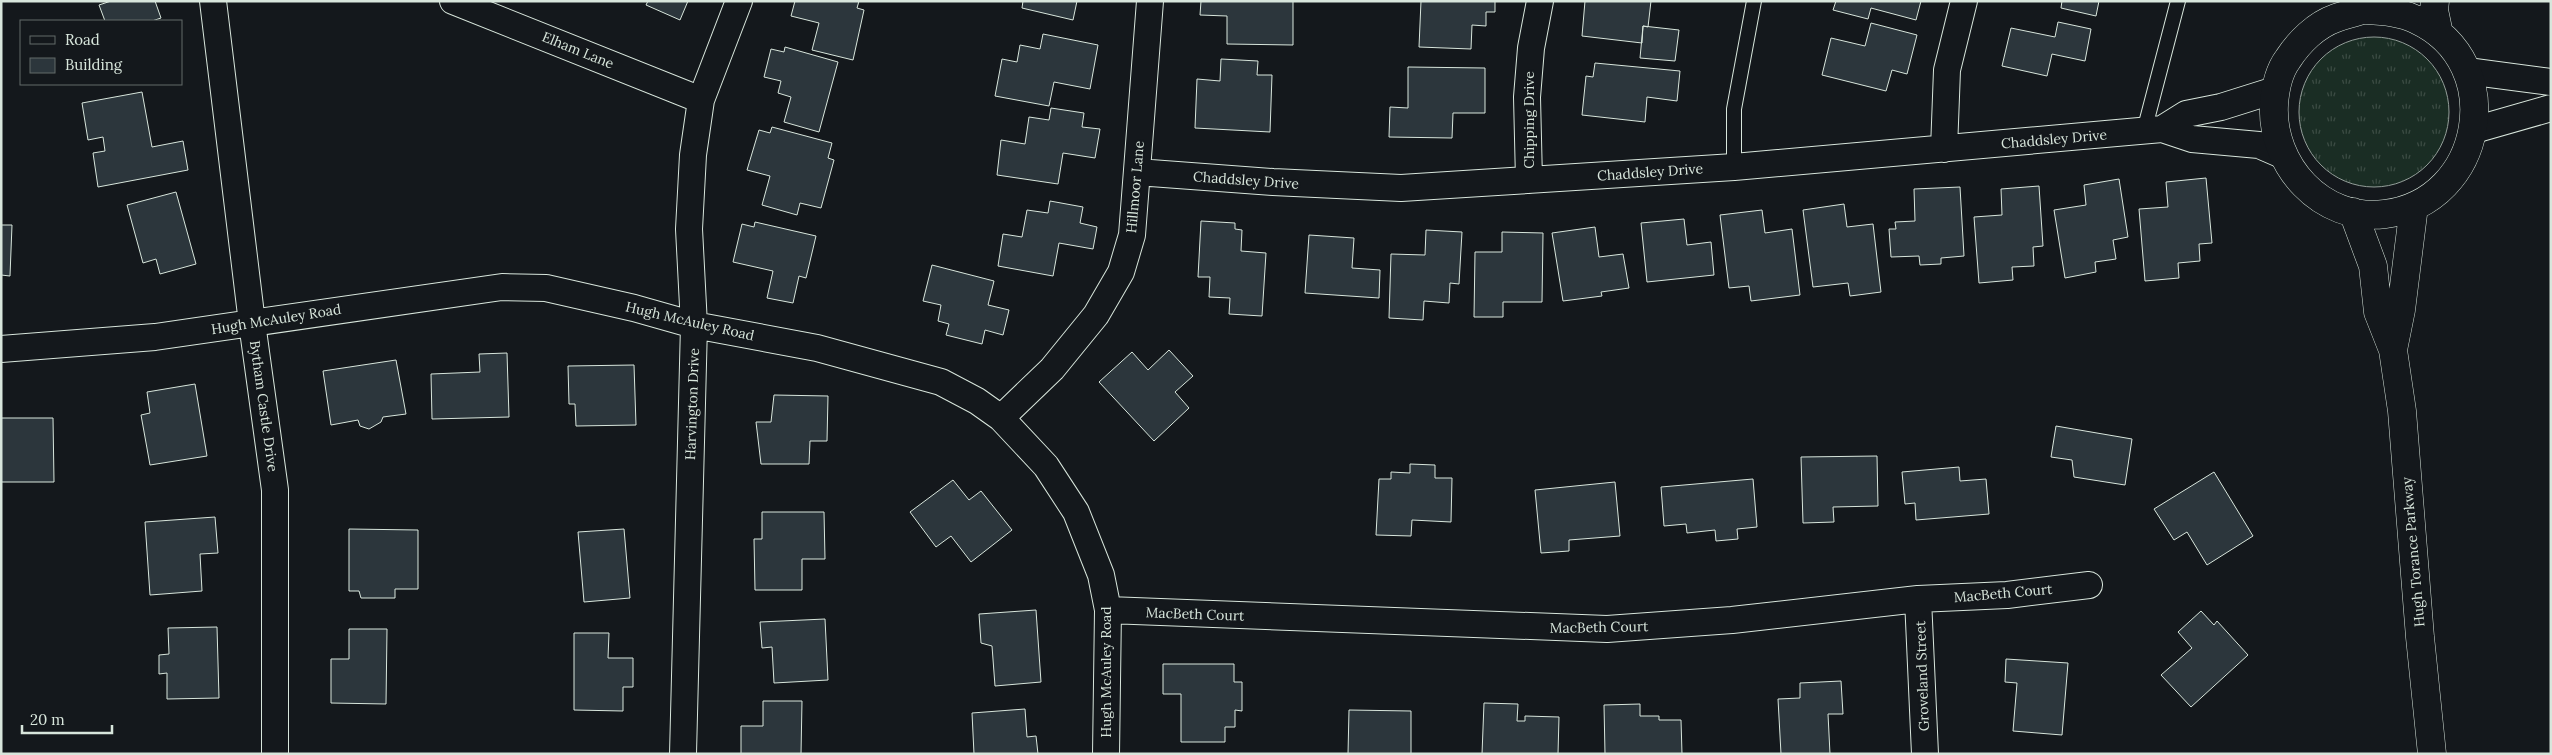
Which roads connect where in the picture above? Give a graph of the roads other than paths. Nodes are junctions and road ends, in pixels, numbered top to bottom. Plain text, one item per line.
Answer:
1 (213, 1) edge
2 (453, 1) edge
3 (738, 1) edge
4 (1150, 1) edge
5 (1540, 1) edge
6 (1754, 1) edge
7 (1964, 1) edge
8 (2178, 1) edge
9 (2435, 1) edge
10 (2371, 6) edge
11 (2439, 34) junction
12 (2467, 71) junction
13 (2551, 82) edge
14 (2275, 90) junction
15 (701, 100) junction
16 (2551, 108) edge
17 (2153, 130) junction
18 (2474, 130) junction
19 (1944, 149) junction
20 (2282, 155) junction
21 (1734, 167) junction
22 (1137, 172) junction
23 (1529, 180) junction
24 (2414, 206) junction
25 (2353, 212) junction
26 (252, 323) junction
27 (694, 325) junction
28 (1, 349) edge
29 (2393, 350) junction
30 (1001, 418) junction
31 (2089, 585) dead end
32 (1918, 599) junction
33 (1108, 610) junction
34 (275, 754) edge
35 (683, 754) edge
36 (1106, 754) edge
37 (1925, 754) edge
38 (2432, 754) edge

1 - 26 street, Bytham Castle Drive
2 - 15 street, Elham Lane
3 - 15 street, Harvington Drive
4 - 22 street, Hillmoor Lane
5 - 23 street, Chipping Drive
6 - 21 lane
7 - 19 street
8 - 17 lane
9 - 11 street
10 - 11 street
10 - 14 street
11 - 12 street
12 - 13 street
12 - 18 street
14 - 17 street, Chaddsley Drive
14 - 20 street
15 - 27 street, Harvington Drive
16 - 18 street
17 - 19 street, Chaddsley Drive
17 - 20 street, Chaddsley Drive
18 - 24 street
19 - 21 street, Chaddsley Drive
20 - 25 street
21 - 23 street, Chaddsley Drive
22 - 23 street, Chaddsley Drive
22 - 30 street, Hillmoor Lane
24 - 25 street
24 - 29 street, Hugh Torance Parkway
25 - 29 street, Hugh Torance Parkway
26 - 27 street, Hugh McAuley Road
26 - 28 street, Hugh McAuley Road
26 - 34 street, Bytham Castle Drive
27 - 30 street, Hugh McAuley Road
27 - 35 street, Harvington Drive
29 - 38 street, Hugh Torance Parkway
30 - 33 street, Hugh McAuley Road
31 - 32 street, MacBeth Court
32 - 33 street, MacBeth Court
32 - 37 street, Groveland Street
33 - 36 street, Hugh McAuley Road

